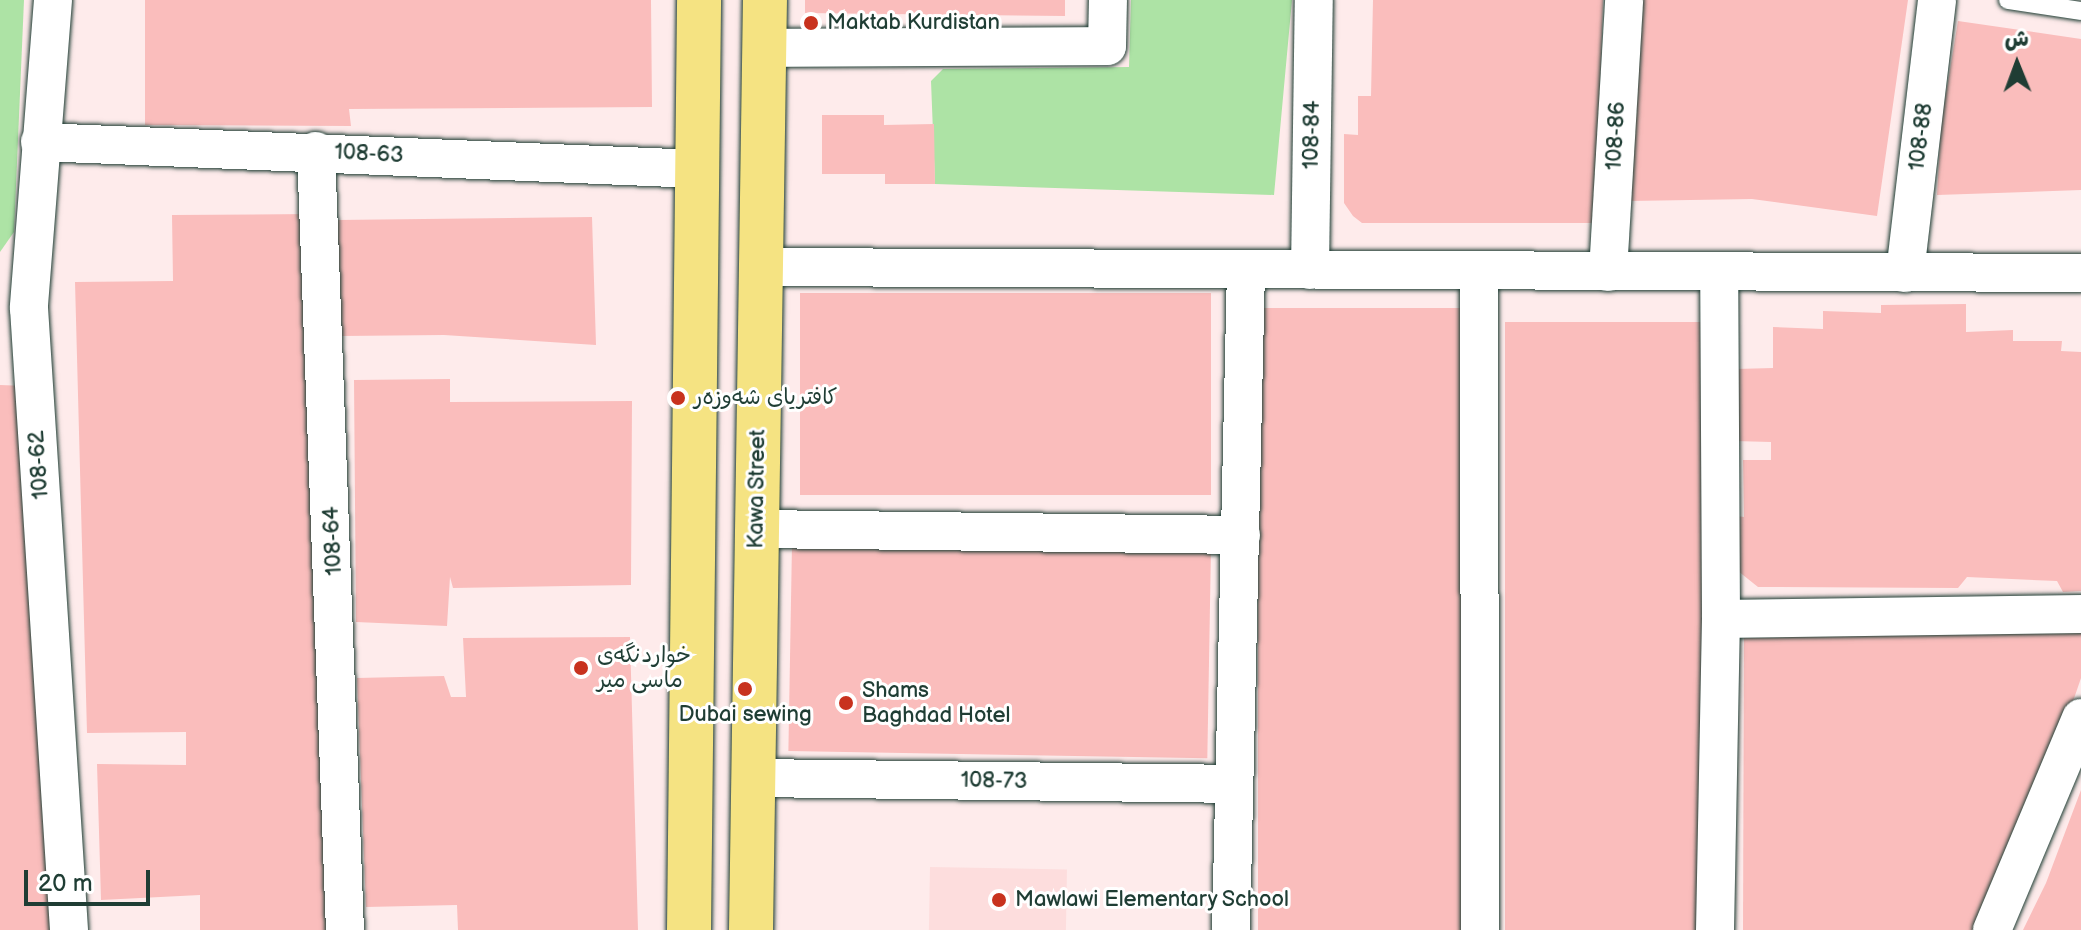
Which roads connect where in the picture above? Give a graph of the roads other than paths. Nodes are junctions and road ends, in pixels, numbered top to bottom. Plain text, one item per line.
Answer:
1 (53, 0) edge
2 (699, 0) edge
3 (765, 0) edge
4 (1108, 0) edge
5 (1314, 0) edge
6 (1624, 0) edge
7 (1937, 0) edge
8 (2008, 0) edge
9 (2081, 11) edge
10 (764, 48) junction
11 (40, 142) junction
12 (316, 151) junction
13 (697, 169) junction
14 (761, 267) junction
15 (1246, 269) junction
16 (1310, 270) junction
17 (1479, 271) junction
18 (1608, 272) junction
19 (1719, 272) junction
20 (1905, 273) junction
21 (2081, 273) edge
22 (29, 308) junction
23 (0, 337) edge
24 (756, 529) junction
25 (1241, 535) junction
26 (2081, 614) edge
27 (1721, 619) junction
28 (692, 701) junction
29 (754, 703) junction
30 (2081, 718) edge
31 (753, 778) junction
32 (1234, 784) junction
33 (69, 930) edge
34 (345, 930) edge
35 (689, 930) edge
36 (751, 930) edge
37 (1231, 930) edge
38 (1480, 930) edge
39 (1715, 930) edge
40 (1992, 930) edge

1 - 11 street, 108-62
2 - 13 main road
3 - 10 main road, Kawa Street
4 - 10 street
5 - 16 street, 108-84
6 - 18 street, 108-86
7 - 20 street, 108-88
8 - 9 lane
10 - 14 main road, Kawa Street
11 - 12 street, 108-63
11 - 22 street, 108-62
12 - 13 street, 108-63
12 - 34 street, 108-64
13 - 28 main road
14 - 15 street
14 - 24 main road, Kawa Street
15 - 16 street
15 - 25 street
16 - 17 street
17 - 18 street
17 - 38 street
18 - 19 street
19 - 20 street
19 - 27 street
20 - 21 street
22 - 23 street
22 - 33 street, 108-62
24 - 25 street
24 - 29 main road, Kawa Street
25 - 32 street
26 - 27 street
27 - 39 street
28 - 29 main road
28 - 35 main road
29 - 31 main road, Kawa Street
30 - 40 street
31 - 32 street, 108-73
31 - 36 main road, Kawa Street
32 - 37 street

